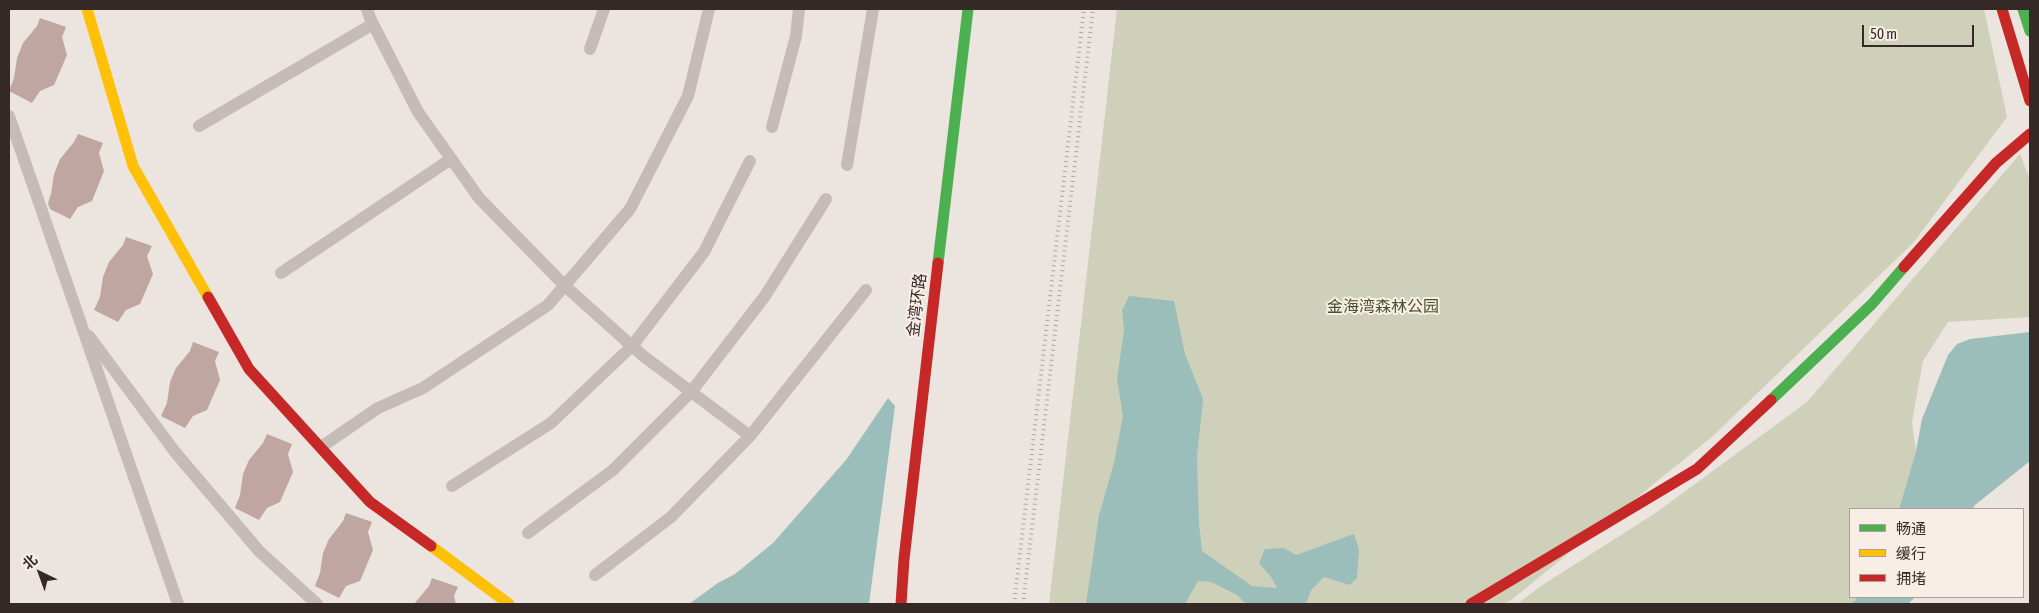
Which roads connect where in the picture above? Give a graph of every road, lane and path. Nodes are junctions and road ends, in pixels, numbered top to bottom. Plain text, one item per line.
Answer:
1 (88, 9) edge
2 (367, 9) edge
3 (604, 9) edge
4 (709, 9) edge
5 (799, 9) edge
6 (872, 9) edge
7 (968, 9) edge
8 (2002, 9) edge
9 (2023, 9) edge
10 (373, 24) junction
11 (2030, 31) edge
12 (590, 49) dead end
13 (2030, 101) edge
14 (9, 116) edge
15 (199, 126) dead end
16 (772, 127) dead end
17 (2030, 134) edge
18 (451, 159) junction
19 (750, 161) dead end
20 (847, 165) dead end
21 (826, 199) dead end
22 (281, 273) dead end
23 (565, 286) junction
24 (866, 290) dead end
25 (82, 327) junction
26 (632, 346) junction
27 (691, 392) junction
28 (750, 436) junction
29 (321, 447) junction
30 (452, 486) dead end
31 (528, 533) dead end
32 (595, 575) dead end
33 (178, 604) edge
34 (317, 604) edge
35 (509, 604) edge
36 (901, 604) edge
37 (1471, 604) edge

1 - 29 street
2 - 10 street
3 - 12 street
4 - 23 street
5 - 16 street
6 - 20 street
7 - 36 street, 金湾环路
8 - 13 street
9 - 11 street
10 - 15 street
10 - 18 street
14 - 25 street
17 - 37 street
18 - 22 street
18 - 23 street
19 - 26 street
21 - 27 street
23 - 26 street
23 - 29 street
24 - 28 street
25 - 33 street
25 - 34 street
26 - 27 street
26 - 30 street
27 - 28 street
27 - 31 street
28 - 32 street
29 - 35 street

